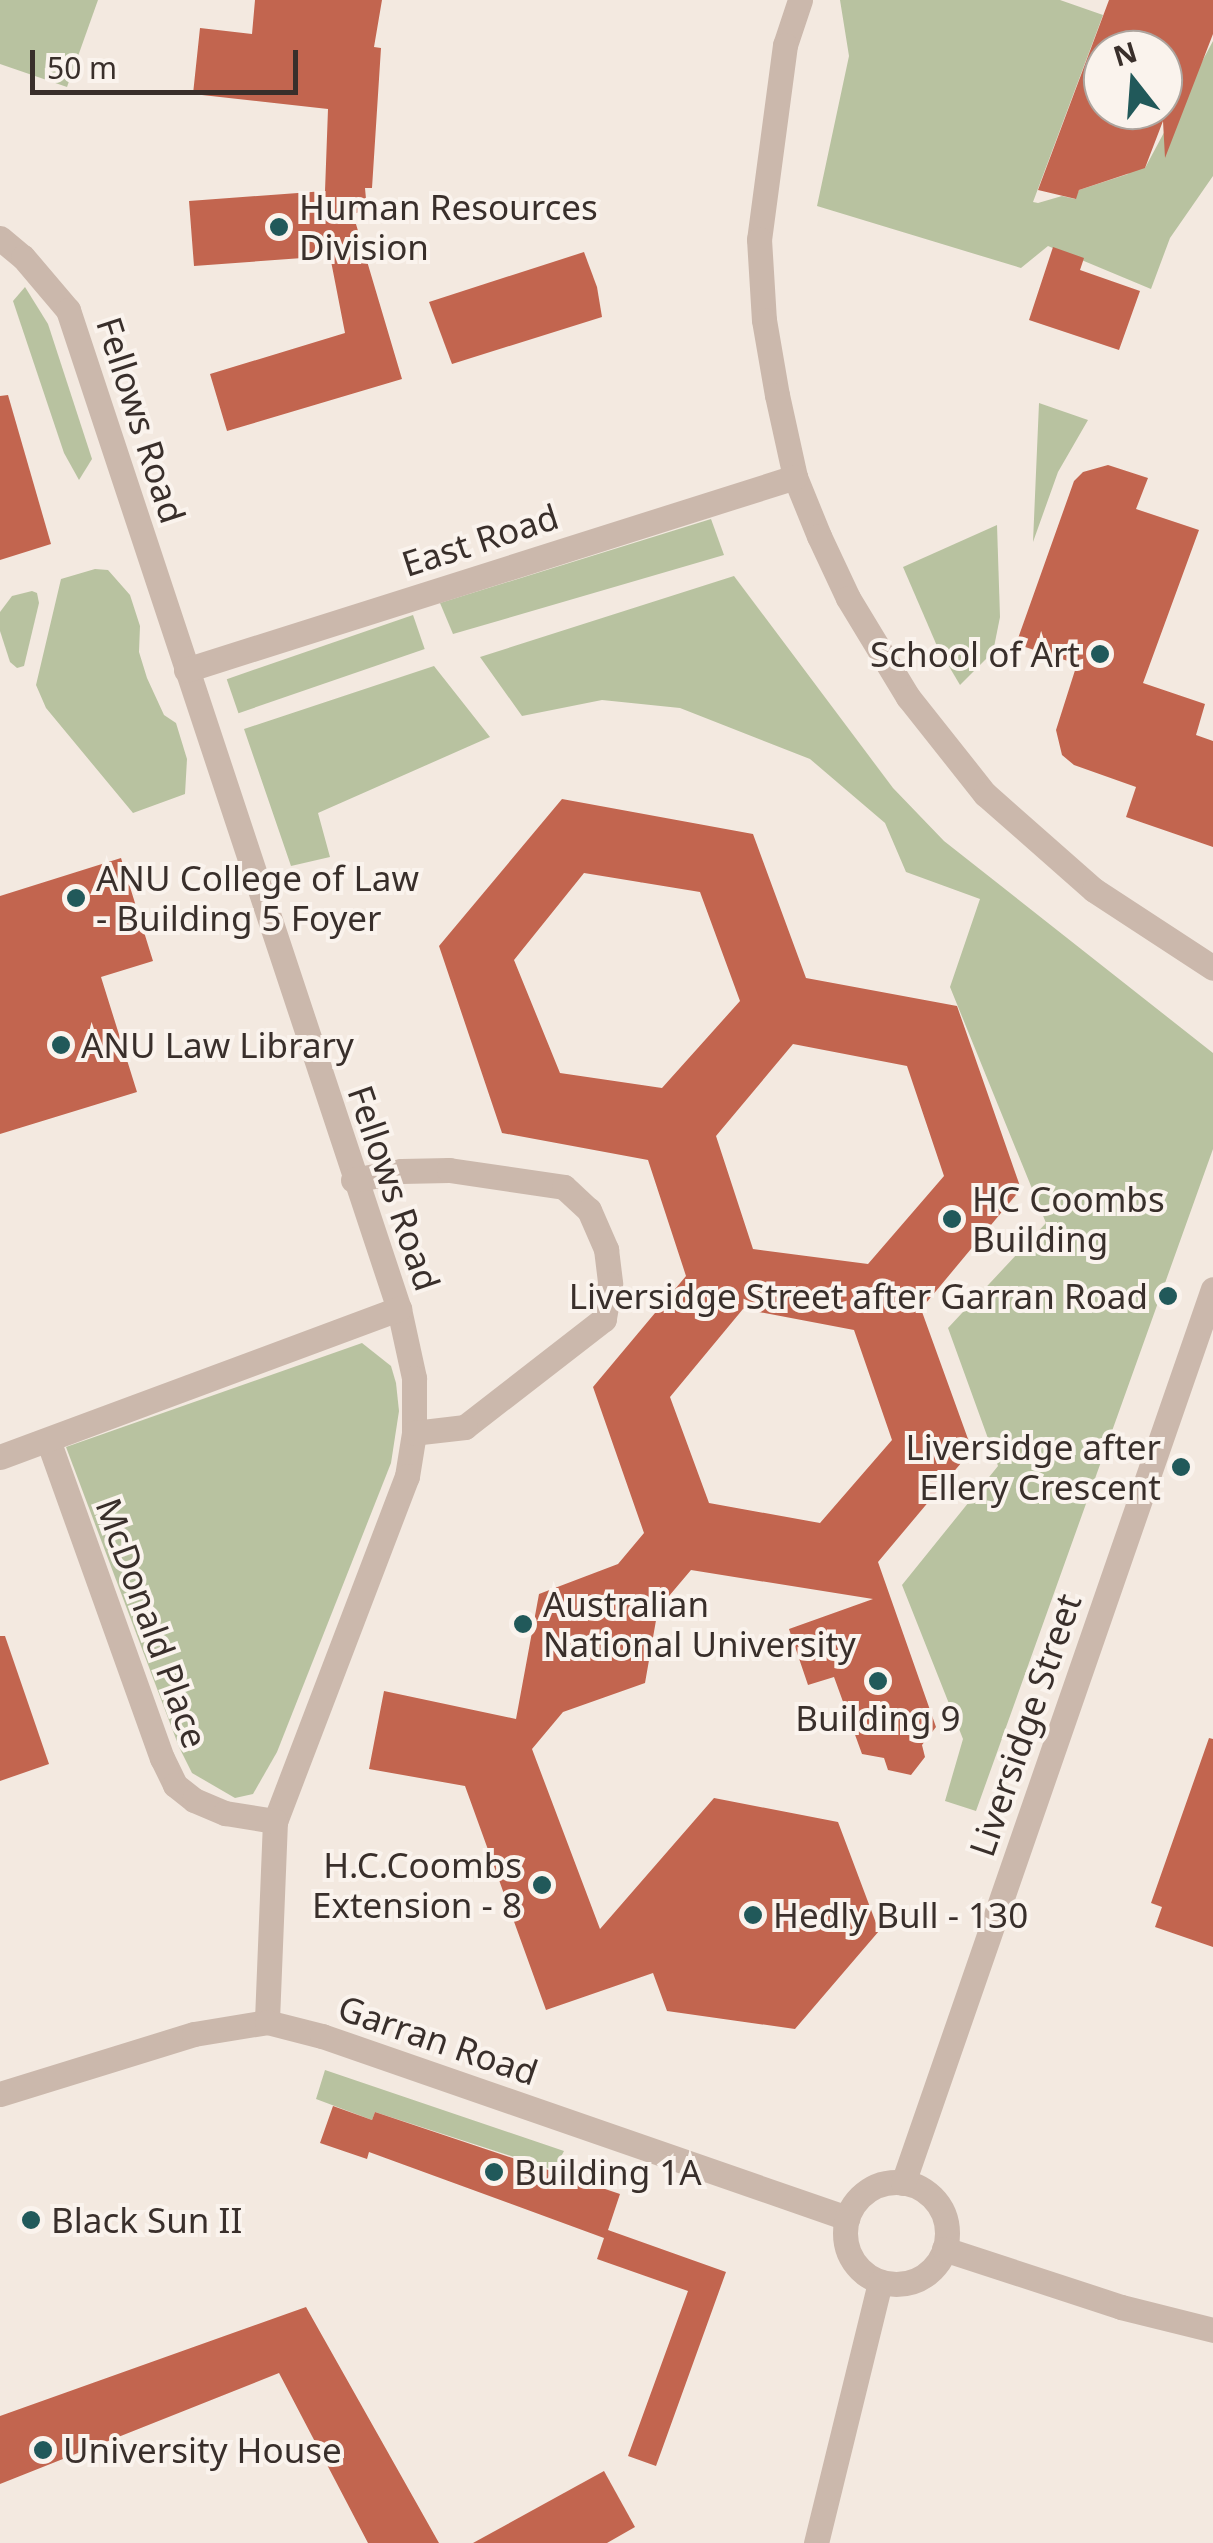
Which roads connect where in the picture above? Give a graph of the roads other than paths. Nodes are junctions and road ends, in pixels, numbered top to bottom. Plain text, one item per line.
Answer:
1 (800, 0) edge
2 (0, 238) edge
3 (795, 477) junction
4 (186, 670) junction
5 (1213, 968) edge
6 (353, 1180) junction
7 (1213, 1289) edge
8 (399, 1308) junction
9 (414, 1433) junction
10 (48, 1440) junction
11 (0, 1457) edge
12 (275, 1821) junction
13 (267, 2022) junction
14 (0, 2094) edge
15 (904, 2183) junction
16 (848, 2218) junction
17 (944, 2249) junction
18 (880, 2282) junction
19 (1213, 2330) edge
20 (816, 2543) edge

1 - 3 street
2 - 4 street, Fellows Road
3 - 4 street, East Road
3 - 5 street
4 - 6 street, Fellows Road
6 - 8 street, Fellows Road
6 - 9 street
7 - 15 street, Liversidge Street
8 - 9 street, Fellows Road
8 - 10 street
9 - 12 street, Fellows Road
10 - 11 street
10 - 12 street, McDonald Place
12 - 13 street, Fellows Road
13 - 14 street, Garran Road
13 - 16 street, Garran Road
15 - 16 street
15 - 17 street
16 - 18 street
17 - 18 street
17 - 19 street
18 - 20 street

